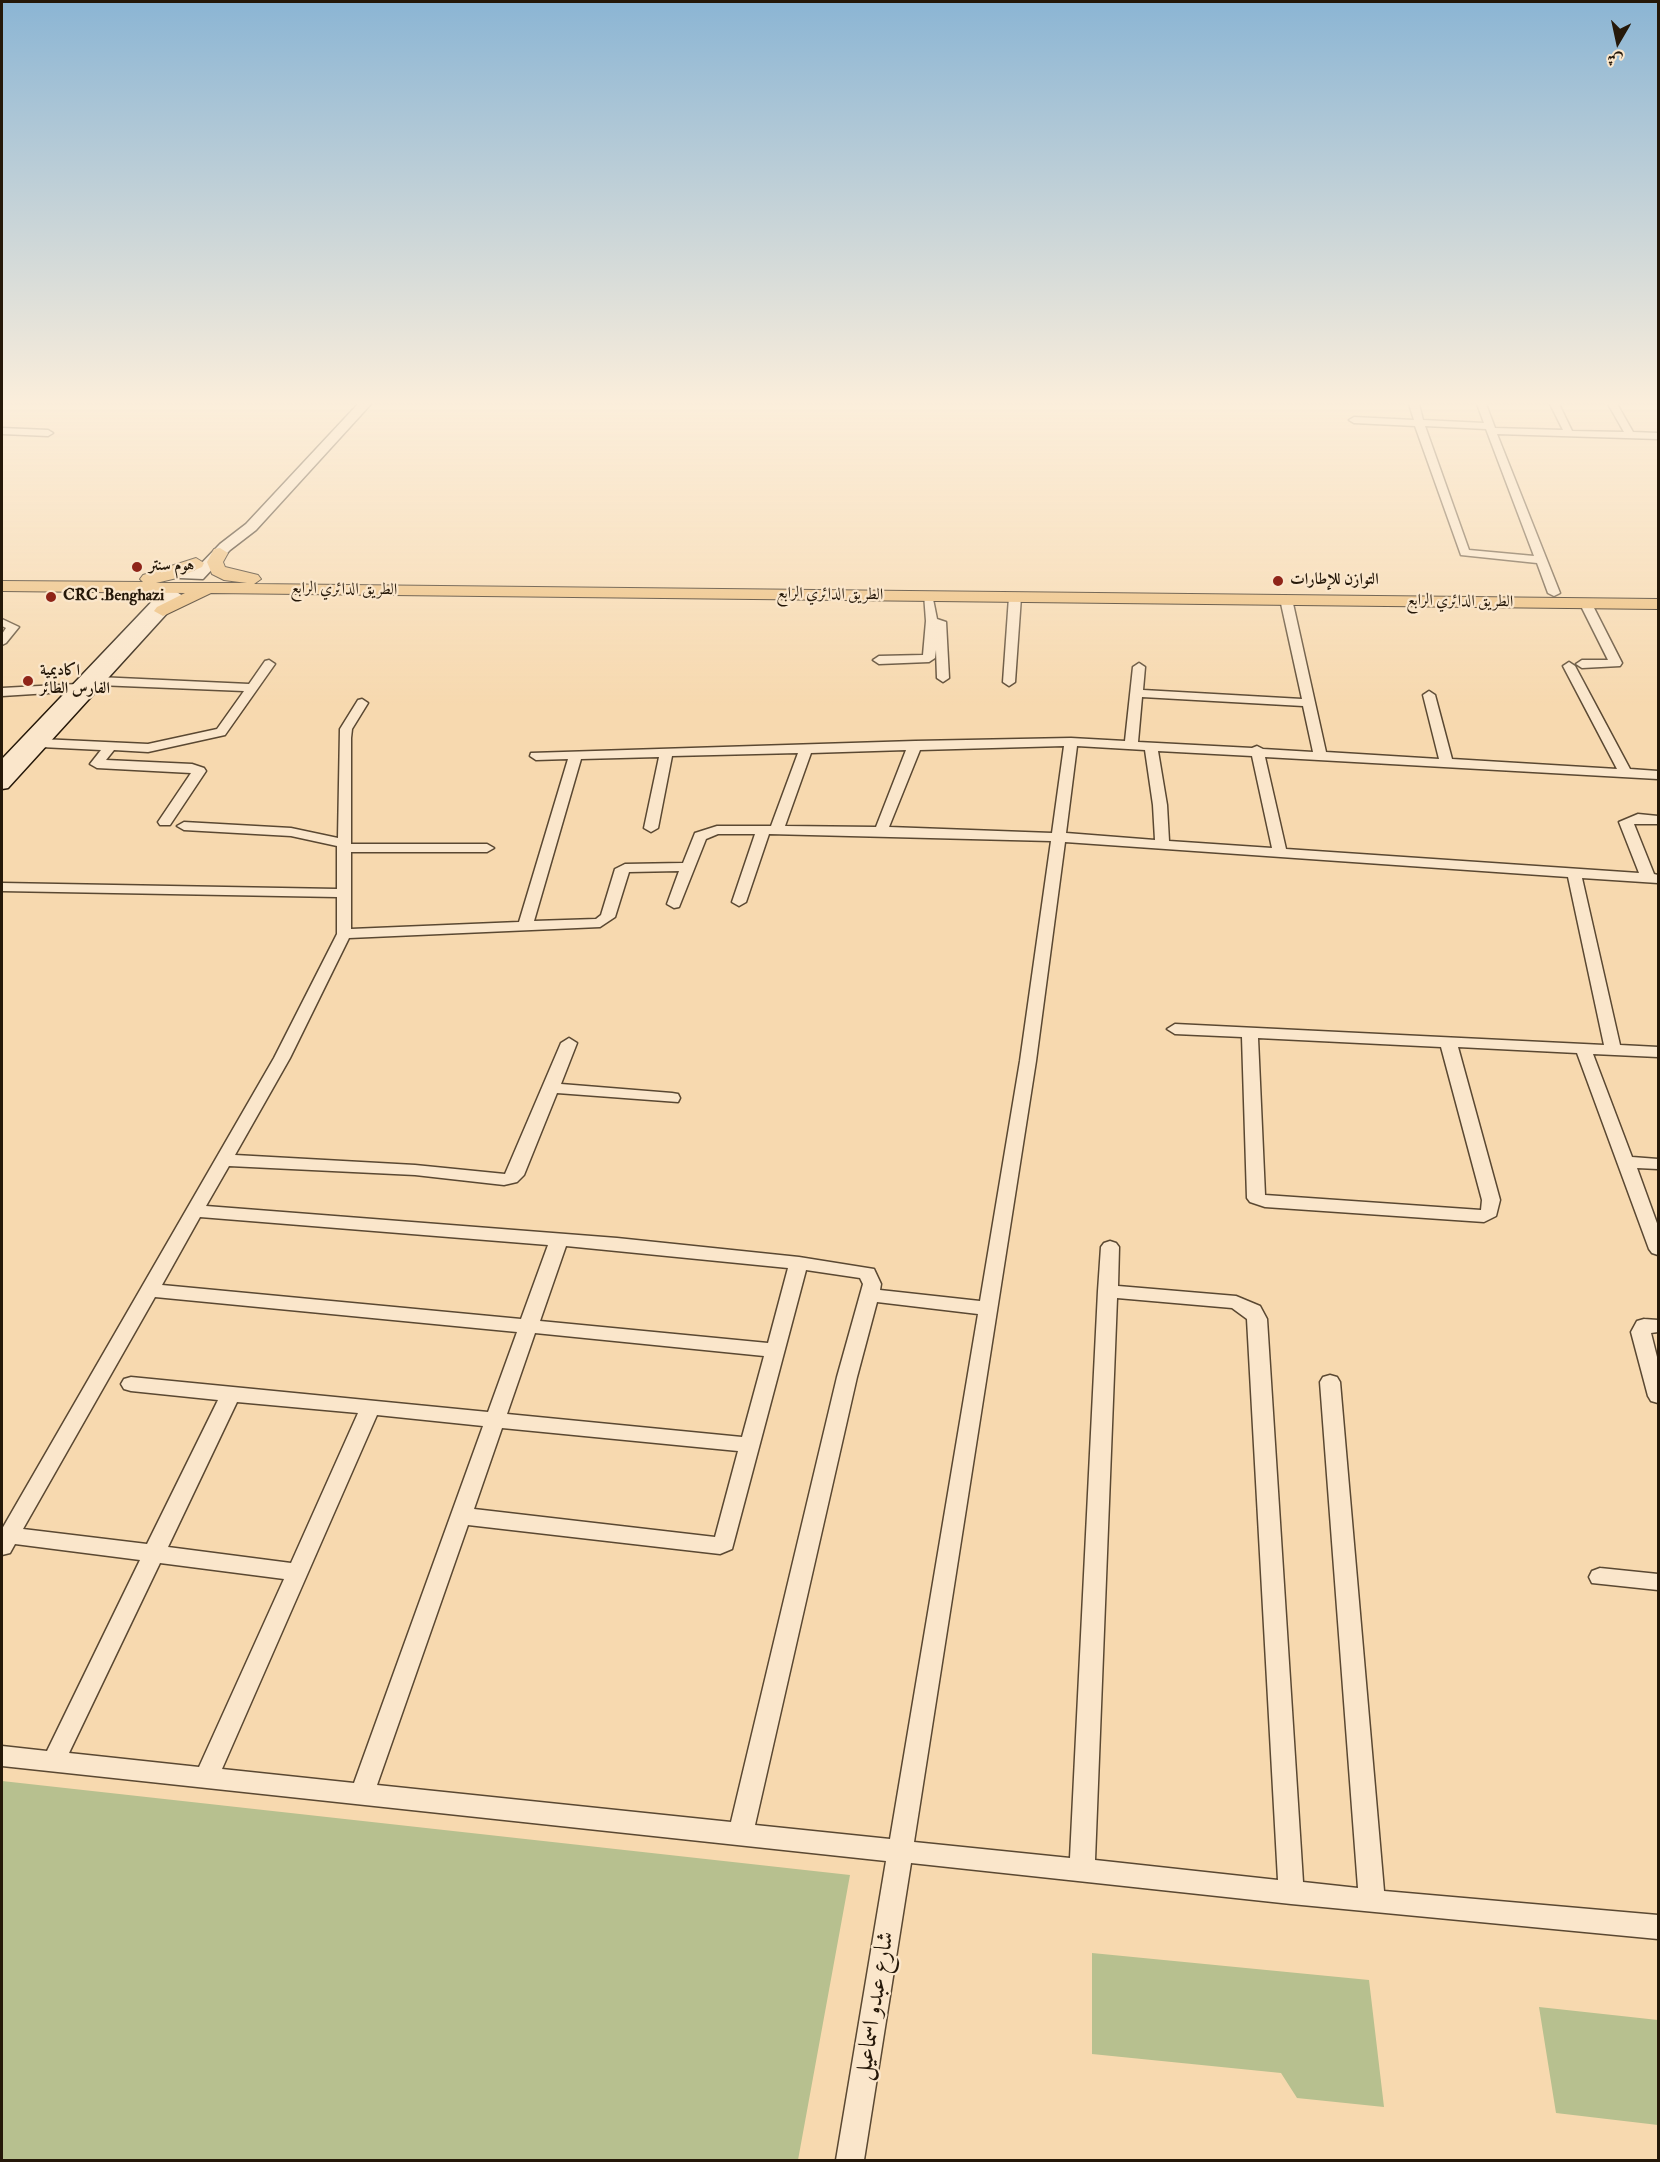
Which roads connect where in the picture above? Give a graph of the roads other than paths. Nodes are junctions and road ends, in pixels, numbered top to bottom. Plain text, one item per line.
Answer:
1 (252, 505) edge
2 (272, 505) edge
3 (1448, 505) edge
4 (1521, 505) edge
5 (220, 553) junction
6 (1542, 560) junction
7 (196, 563) junction
8 (2, 579) edge
9 (135, 581) junction
10 (288, 583) junction
11 (2, 586) edge
12 (96, 588) junction
13 (235, 589) junction
14 (934, 593) junction
15 (1554, 593) junction
16 (1222, 595) junction
17 (1659, 595) edge
18 (1015, 597) junction
19 (1286, 599) junction
20 (1586, 603) junction
21 (1659, 604) edge
22 (154, 614) junction
23 (2, 622) edge
24 (2, 641) edge
25 (879, 660) dead end
26 (269, 664) dead end
27 (1139, 668) dead end
28 (943, 678) dead end
29 (98, 681) junction
30 (1009, 682) dead end
31 (77, 688) junction
32 (252, 688) junction
33 (2, 692) edge
34 (1136, 693) junction
35 (1429, 695) dead end
36 (362, 703) dead end
37 (1309, 703) junction
38 (46, 732) junction
39 (1071, 742) junction
40 (915, 745) junction
41 (1131, 745) junction
42 (1151, 746) junction
43 (110, 747) junction
44 (806, 748) junction
45 (1257, 750) junction
46 (666, 753) junction
47 (1320, 754) junction
48 (536, 756) dead end
49 (575, 757) junction
50 (1446, 762) junction
51 (2, 769) edge
52 (1625, 772) junction
53 (1659, 774) edge
54 (2, 784) edge
55 (1659, 820) edge
56 (165, 822) dead end
57 (184, 826) dead end
58 (651, 828) dead end
59 (770, 829) junction
60 (881, 831) junction
61 (1058, 837) junction
62 (343, 845) junction
63 (1162, 845) junction
64 (487, 848) dead end
65 (1280, 852) junction
66 (687, 867) junction
67 (1574, 872) junction
68 (1653, 878) edge
69 (2, 887) edge
70 (345, 893) junction
71 (739, 902) dead end
72 (674, 904) dead end
73 (525, 927) junction
74 (344, 934) junction
75 (1175, 1029) dead end
76 (1250, 1033) junction
77 (1448, 1041) junction
78 (569, 1043) dead end
79 (1583, 1048) junction
80 (1613, 1050) junction
81 (1659, 1052) edge
82 (550, 1088) junction
83 (672, 1098) dead end
84 (224, 1160) junction
85 (1626, 1162) junction
86 (1659, 1164) edge
87 (195, 1211) junction
88 (559, 1239) junction
89 (1110, 1247) dead end
90 (1659, 1249) edge
91 (799, 1263) junction
92 (150, 1290) junction
93 (1107, 1291) junction
94 (870, 1295) junction
95 (989, 1309) junction
96 (529, 1325) junction
97 (1659, 1326) edge
98 (776, 1350) junction
99 (1330, 1382) dead end
100 (131, 1384) dead end
101 (231, 1394) junction
102 (1659, 1396) edge
103 (371, 1407) junction
104 (496, 1419) junction
105 (751, 1445) junction
106 (462, 1516) junction
107 (5, 1541) edge
108 (154, 1553) junction
109 (298, 1572) junction
110 (1600, 1577) dead end
111 (1659, 1582) edge
112 (2, 1756) edge
113 (53, 1762) junction
114 (206, 1778) junction
115 (362, 1794) junction
116 (740, 1834) junction
117 (901, 1852) junction
118 (1082, 1870) junction
119 (1291, 1893) junction
120 (1372, 1901) junction
121 (1659, 1927) edge
122 (850, 2160) edge

1 - 7 main road
2 - 5 main road
3 - 6 street
4 - 6 street
5 - 7 main road
5 - 10 main road
6 - 15 street
7 - 9 main road
8 - 9 main road, الطريق الدائري الرابع
9 - 10 main road, الطريق الدائري الرابع
10 - 14 main road, الطريق الدائري الرابع
11 - 12 main road, الطريق الدائري الرابع
12 - 13 main road, الطريق الدائري الرابع
12 - 22 main road
13 - 14 main road, الطريق الدائري الرابع
13 - 22 main road
14 - 16 main road, الطريق الدائري الرابع
14 - 18 main road, الطريق الدائري الرابع
14 - 25 street
14 - 28 street
15 - 16 main road, الطريق الدائري الرابع
15 - 17 main road, الطريق الدائري الرابع
16 - 18 main road, الطريق الدائري الرابع
16 - 19 main road, الطريق الدائري الرابع
18 - 30 street
19 - 20 main road, الطريق الدائري الرابع
19 - 37 street
20 - 21 main road, الطريق الدائري الرابع
20 - 52 street
22 - 29 main road
22 - 31 main road
23 - 24 street
26 - 32 street
27 - 34 street
29 - 32 street
29 - 38 main road
31 - 33 street
31 - 38 main road
32 - 43 street
34 - 37 street
34 - 41 street
35 - 50 street
36 - 62 street
37 - 47 street
38 - 43 street
38 - 51 main road
38 - 54 main road
39 - 40 street
39 - 41 street
39 - 61 street, شارع عبدو اسماعيل
40 - 44 street
40 - 60 street
41 - 42 street
42 - 45 street
42 - 63 street
43 - 56 street
44 - 46 street
44 - 59 street
45 - 47 street
45 - 65 street
46 - 49 street
46 - 58 street
47 - 50 street
48 - 49 street
49 - 73 street
50 - 52 street
52 - 53 street
55 - 68 street
57 - 62 street
59 - 60 street
59 - 66 street
59 - 71 street
60 - 61 street
61 - 63 street
61 - 95 street, شارع عبدو اسماعيل
62 - 64 street
62 - 70 street
63 - 65 street
65 - 67 street
66 - 72 street
66 - 73 street
67 - 68 street
67 - 80 street
69 - 70 street
70 - 74 street
73 - 74 street
74 - 84 street
75 - 76 street
76 - 77 street
76 - 77 street
77 - 79 street
78 - 82 street
79 - 80 street
79 - 85 street
80 - 81 street
82 - 83 street
82 - 84 street
84 - 87 street
85 - 86 street
85 - 90 street
87 - 88 street
87 - 92 street
88 - 91 street
88 - 96 street
89 - 93 street
91 - 94 street
91 - 98 street
92 - 96 street
92 - 107 street
93 - 118 street
93 - 119 street
94 - 95 street
94 - 116 street
95 - 117 street, شارع عبدو اسماعيل
96 - 98 street
96 - 104 street
97 - 102 street
98 - 105 street
99 - 120 street
100 - 101 street
101 - 103 street
101 - 108 street
103 - 104 street
103 - 109 street
104 - 105 street
104 - 106 street
105 - 106 street
106 - 115 street
107 - 108 street
108 - 109 street
108 - 113 street
109 - 114 street
110 - 111 street
112 - 113 street
113 - 114 street
114 - 115 street
115 - 116 street
116 - 117 street
117 - 118 street
117 - 122 street, شارع عبدو اسماعيل
118 - 119 street
119 - 120 street
120 - 121 street

